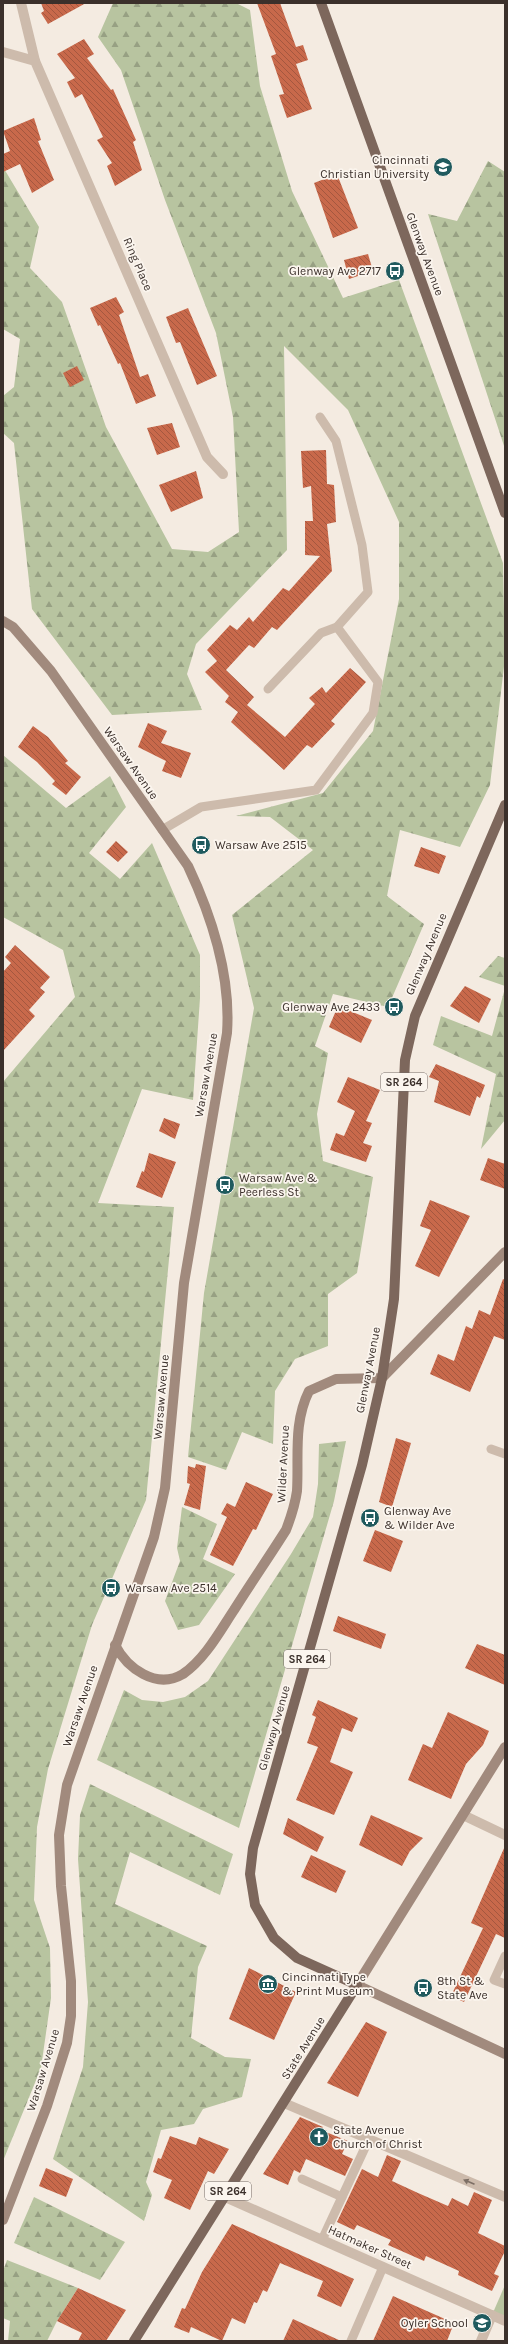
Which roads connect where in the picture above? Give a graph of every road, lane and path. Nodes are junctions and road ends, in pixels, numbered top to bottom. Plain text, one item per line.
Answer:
1 (21, 3) edge
2 (321, 3) edge
3 (3, 52) edge
4 (35, 61) junction
5 (320, 417) dead end
6 (223, 474) dead end
7 (504, 506) edge
8 (3, 621) edge
9 (337, 627) junction
10 (268, 689) dead end
11 (505, 805) edge
12 (162, 830) junction
13 (505, 1252) edge
14 (382, 1378) junction
15 (491, 1448) dead end
16 (505, 1454) edge
17 (115, 1645) junction
18 (505, 1747) edge
19 (463, 1815) junction
20 (505, 1835) edge
21 (505, 1956) edge
22 (505, 1984) edge
23 (357, 1985) junction
24 (505, 2054) edge
25 (284, 2103) junction
26 (369, 2139) junction
27 (302, 2179) dead end
28 (224, 2197) junction
29 (342, 2197) junction
30 (505, 2197) edge
31 (3, 2220) edge
32 (322, 2240) junction
33 (383, 2267) junction
34 (492, 2315) junction
35 (505, 2321) edge
36 (134, 2341) edge
37 (351, 2341) edge
38 (481, 2341) edge

1 - 4 street, Ring Place
2 - 7 main road, Glenway Avenue
3 - 4 street
4 - 6 street, Ring Place
5 - 9 lane
8 - 12 main road, Warsaw Avenue
9 - 10 lane
9 - 12 lane
11 - 14 main road, Glenway Avenue / SR 264
12 - 17 main road, Warsaw Avenue
13 - 14 main road
14 - 17 main road, Wilder Avenue
14 - 23 main road, Glenway Avenue / SR 264
15 - 16 lane
17 - 31 main road, Warsaw Avenue
18 - 19 main road, State Avenue
19 - 20 street
19 - 23 main road, State Avenue
21 - 22 lane
23 - 24 main road
23 - 25 main road, State Avenue / SR 264
25 - 26 street
25 - 28 main road, State Avenue / SR 264
26 - 29 lane
30 -> 26 street
27 - 29 lane
28 - 32 street, Hatmaker Street
28 - 36 main road, State Avenue / SR 264
29 - 32 lane
32 - 33 street, Hatmaker Street
33 - 34 street, Hatmaker Street
33 - 37 lane
34 - 35 street, Hatmaker Street
34 - 38 street

